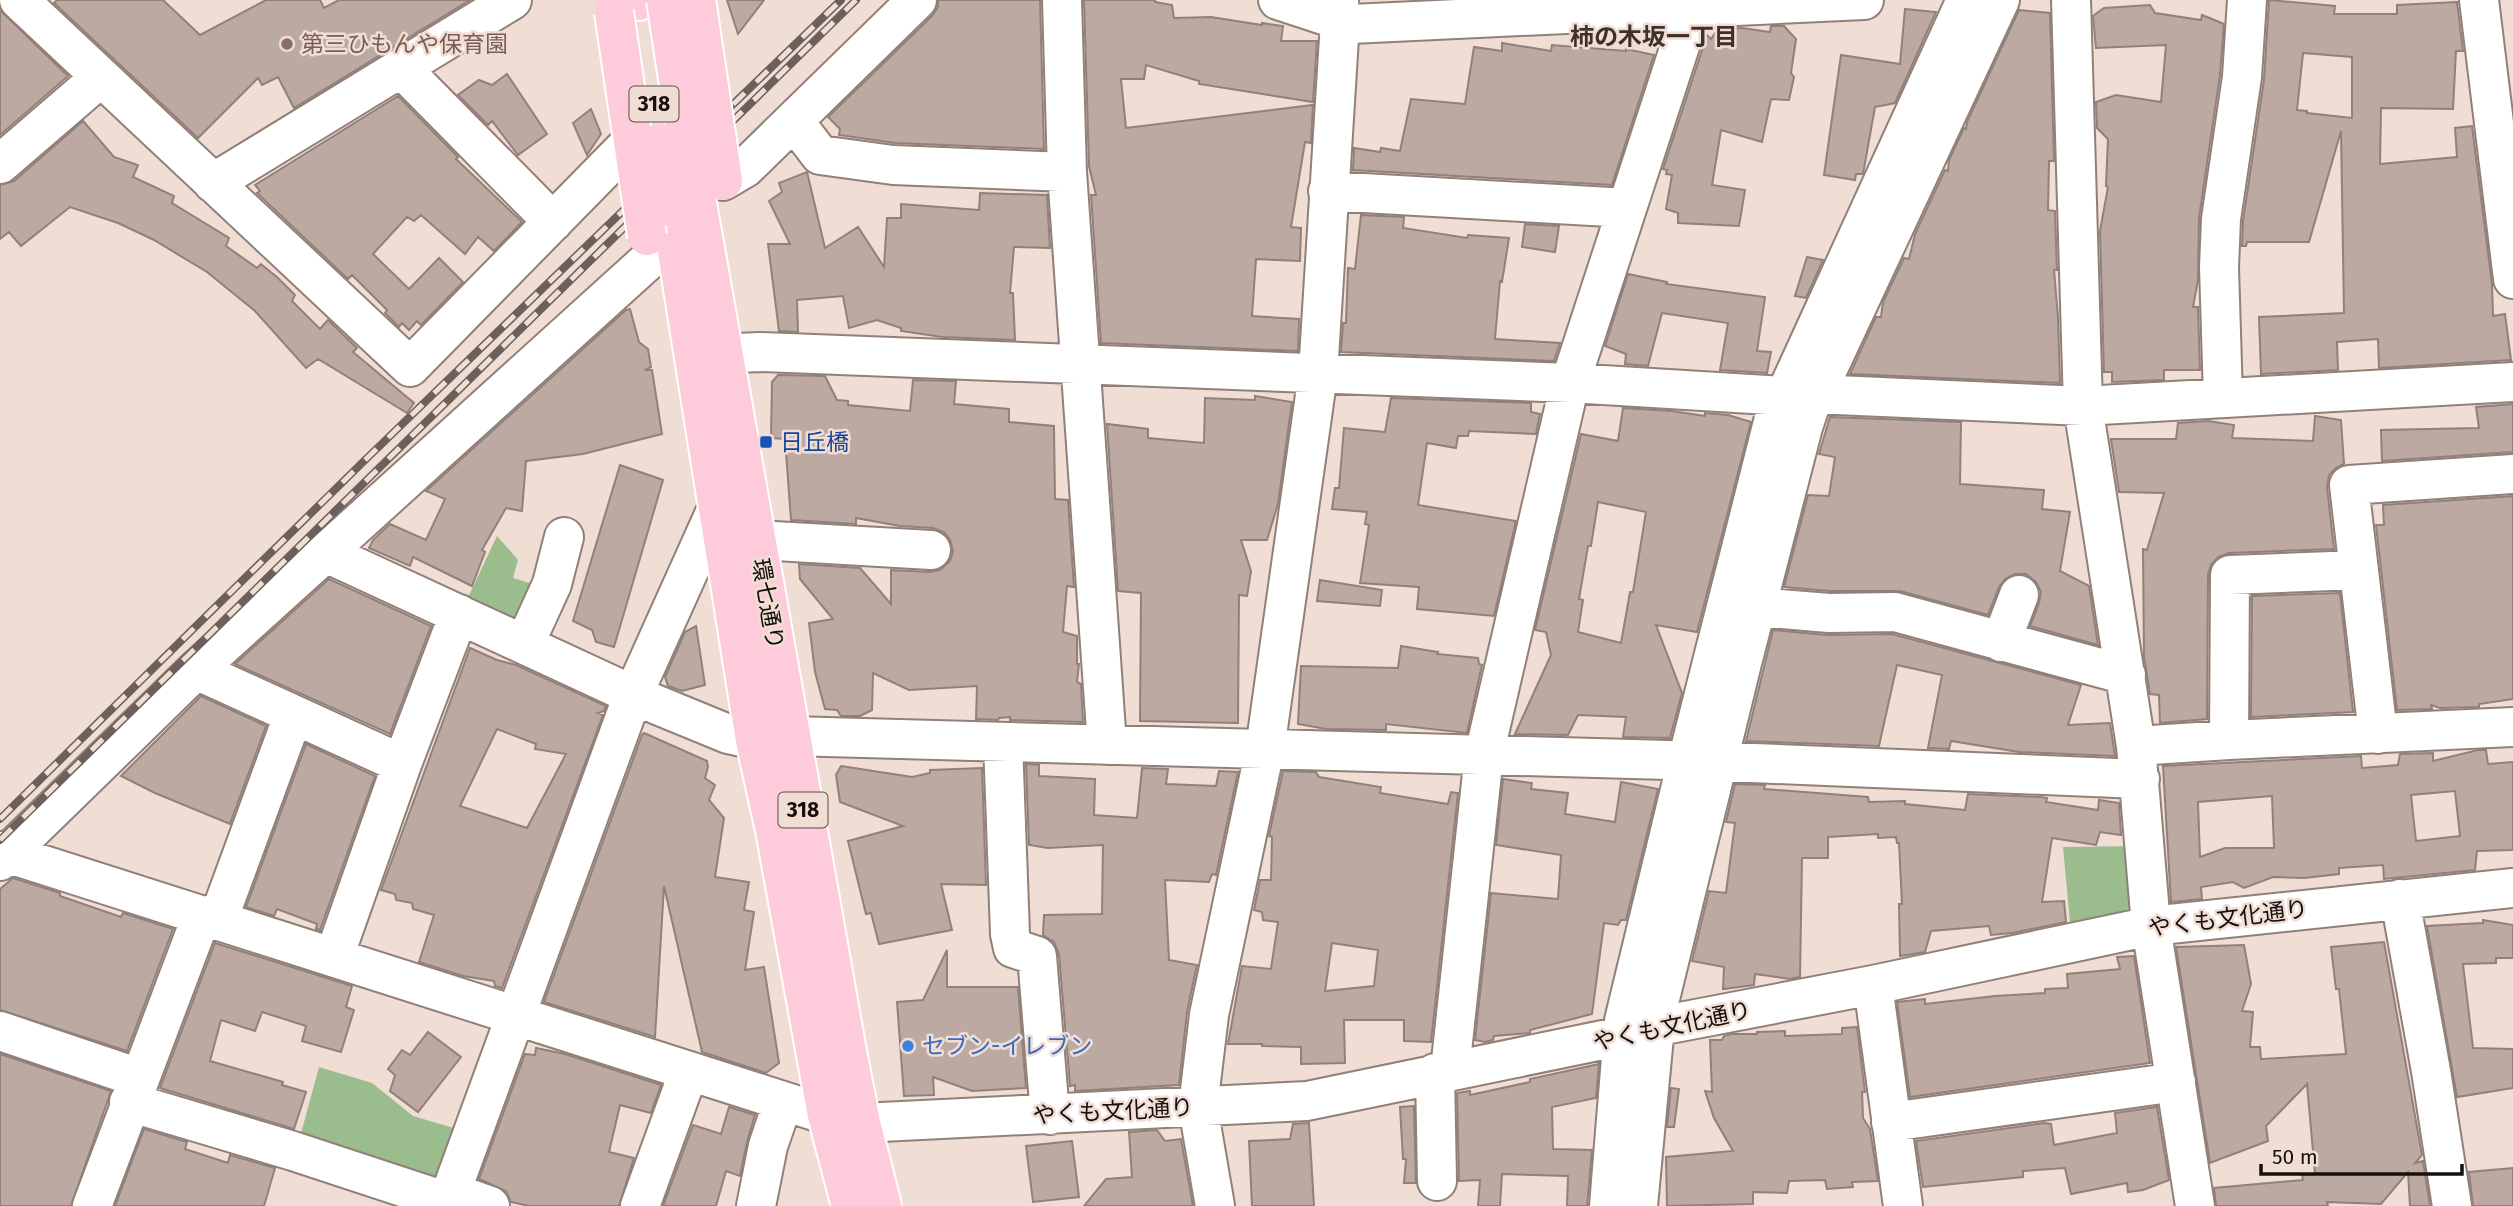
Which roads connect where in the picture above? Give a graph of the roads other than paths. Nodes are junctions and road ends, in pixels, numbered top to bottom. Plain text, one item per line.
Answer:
1 (19, 0) edge
2 (512, 0) edge
3 (696, 0) edge
4 (917, 0) edge
5 (1062, 0) edge
6 (1278, 0) edge
7 (1864, 0) edge
8 (1966, 0) edge
9 (2000, 0) edge
10 (2071, 0) edge
11 (2247, 0) edge
12 (2479, 0) edge
13 (634, 3) edge
14 (1694, 4) edge
15 (1588, 6) edge
16 (1339, 11) edge
17 (401, 68) junction
18 (100, 78) junction
19 (794, 121) junction
20 (633, 140) junction
21 (0, 164) edge
22 (1067, 172) junction
23 (213, 183) junction
24 (1328, 191) junction
25 (1627, 208) junction
26 (677, 216) junction
27 (553, 222) junction
28 (2513, 279) edge
29 (737, 353) junction
30 (1082, 366) junction
31 (1318, 374) junction
32 (2513, 382) edge
33 (1570, 383) junction
34 (1799, 395) junction
35 (2223, 398) junction
36 (2083, 406) junction
37 (720, 414) junction
38 (2513, 474) edge
39 (719, 504) junction
40 (564, 537) dead end
41 (757, 540) junction
42 (931, 550) dead end
43 (326, 553) junction
44 (2359, 570) junction
45 (2019, 595) dead end
46 (1757, 607) junction
47 (459, 614) junction
48 (2001, 642) junction
49 (525, 643) junction
50 (196, 670) junction
51 (2126, 675) junction
52 (634, 695) junction
53 (293, 716) junction
54 (2513, 727) edge
55 (2378, 733) junction
56 (773, 738) junction
57 (2229, 740) junction
58 (1003, 742) junction
59 (1107, 745) junction
60 (1265, 749) junction
61 (1484, 755) junction
62 (1702, 762) junction
63 (2138, 763) junction
64 (402, 764) junction
65 (3, 855) edge
66 (2513, 888) edge
67 (2400, 899) junction
68 (210, 918) junction
69 (2151, 926) junction
70 (334, 957) junction
71 (1873, 985) junction
72 (515, 1017) junction
73 (0, 1031) edge
74 (1638, 1032) junction
75 (689, 1071) junction
76 (1443, 1072) junction
77 (2176, 1082) junction
78 (134, 1090) junction
79 (783, 1102) junction
80 (1198, 1107) junction
81 (1050, 1115) junction
82 (844, 1119) junction
83 (1891, 1122) junction
84 (1437, 1181) dead end
85 (448, 1200) edge
86 (92, 1206) edge
87 (490, 1206) edge
88 (640, 1206) edge
89 (756, 1206) edge
90 (851, 1206) edge
91 (883, 1206) edge
92 (1215, 1206) edge
93 (1609, 1206) edge
94 (1638, 1206) edge
95 (1903, 1206) edge
96 (2195, 1206) edge
97 (2452, 1206) edge

1 - 18 street
2 - 17 street
3 - 26 main road, bridge
4 - 19 street
5 - 22 street
6 - 16 street
7 - 14 street
8 - 34 street
9 - 34 street
10 - 36 street
11 - 35 street
12 - 28 street
13 - 20 main road, bridge
13 - 26 main road, 環七通り / 318, bridge
14 - 15 street
14 - 25 street
15 - 16 street
16 - 24 street
17 - 23 street
17 - 27 street
18 - 21 street
18 - 23 street
19 - 22 street
19 - 26 street
20 - 26 main road, bridge
20 - 27 street
22 - 30 street
23 - 27 street
24 - 25 street
24 - 31 street
25 - 33 street
26 - 29 main road
26 - 37 main road, 環七通り / 318
26 - 37 main road
26 - 43 street
29 - 30 street
29 - 37 main road
30 - 31 street
30 - 59 street
31 - 33 street
31 - 60 street
32 - 35 street
33 - 34 street
33 - 61 street
34 - 36 street
34 - 46 street
34 - 62 street
35 - 36 street
36 - 51 street
37 - 39 main road, 環七通り / 318
37 - 41 main road, 環七通り / 318
38 - 44 street
39 - 52 street
39 - 56 main road, 環七通り / 318
40 - 49 street
41 - 42 street
41 - 56 main road, 環七通り / 318
43 - 47 street
43 - 50 street
44 - 55 street
44 - 57 street
45 - 48 street
46 - 48 street
46 - 62 street
47 - 49 street
47 - 64 street
48 - 51 street
49 - 52 street
50 - 53 street
50 - 65 street
51 - 63 street
52 - 56 street
52 - 72 street
53 - 64 street
53 - 68 street
54 - 55 street
55 - 57 street
56 - 58 street
56 - 82 main road, 環七通り / 318
57 - 63 street
58 - 59 street
58 - 81 street
59 - 60 street
60 - 61 street
60 - 80 street
61 - 62 street
61 - 76 street
62 - 63 street
62 - 74 street
63 - 69 street
64 - 70 street
65 - 68 street, やくも文化通り
66 - 67 street, やくも文化通り
67 - 69 street, やくも文化通り
67 - 97 street
68 - 70 street, やくも文化通り
68 - 78 street
69 - 71 street, やくも文化通り
69 - 77 street
70 - 72 street, やくも文化通り
71 - 74 street, やくも文化通り
71 - 83 street
72 - 75 street, やくも文化通り
72 - 85 street
73 - 78 street
74 - 76 street, やくも文化通り
74 - 93 street
74 - 94 street
75 - 79 street, やくも文化通り
75 - 88 street
76 - 80 street, やくも文化通り
76 - 84 street
77 - 83 street
77 - 96 street
78 - 85 street
78 - 86 street
79 - 82 street, やくも文化通り
79 - 89 street
80 - 81 street, やくも文化通り
80 - 92 street
81 - 82 street, やくも文化通り
82 - 90 main road, 環七通り / 318
82 - 91 main road, 環七通り / 318
83 - 95 street
85 - 87 street

